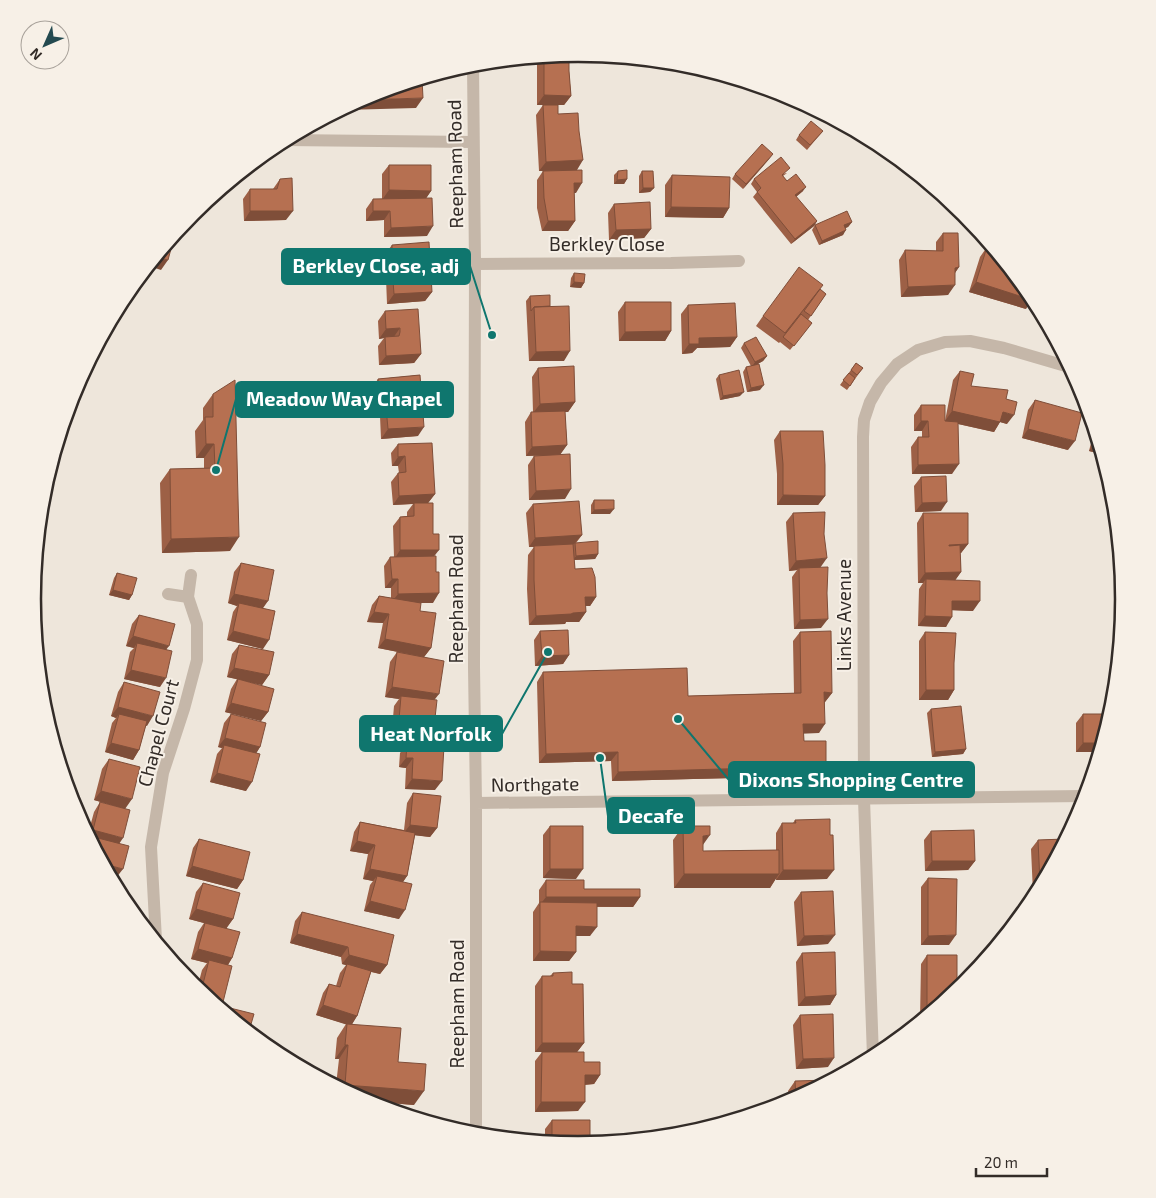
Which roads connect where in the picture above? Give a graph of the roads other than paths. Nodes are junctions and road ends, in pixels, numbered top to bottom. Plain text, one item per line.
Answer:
1 (473, 73) edge
2 (300, 140) edge
3 (473, 142) junction
4 (739, 261) dead end
5 (475, 264) junction
6 (1060, 364) edge
7 (191, 575) dead end
8 (168, 594) dead end
9 (188, 597) junction
10 (1077, 796) edge
11 (864, 799) junction
12 (476, 803) junction
13 (155, 930) edge
14 (873, 1047) edge
15 (476, 1126) edge

1 - 3 street, Reepham Road
2 - 3 street
3 - 5 street, Reepham Road
4 - 5 street, Berkley Close
5 - 12 street, Reepham Road
6 - 11 street, Links Avenue
7 - 9 street, Chapel Court
8 - 9 street
9 - 13 street, Chapel Court
10 - 11 street, Northgate
11 - 12 street, Northgate
11 - 14 street, Links Avenue
12 - 15 street, Reepham Road

